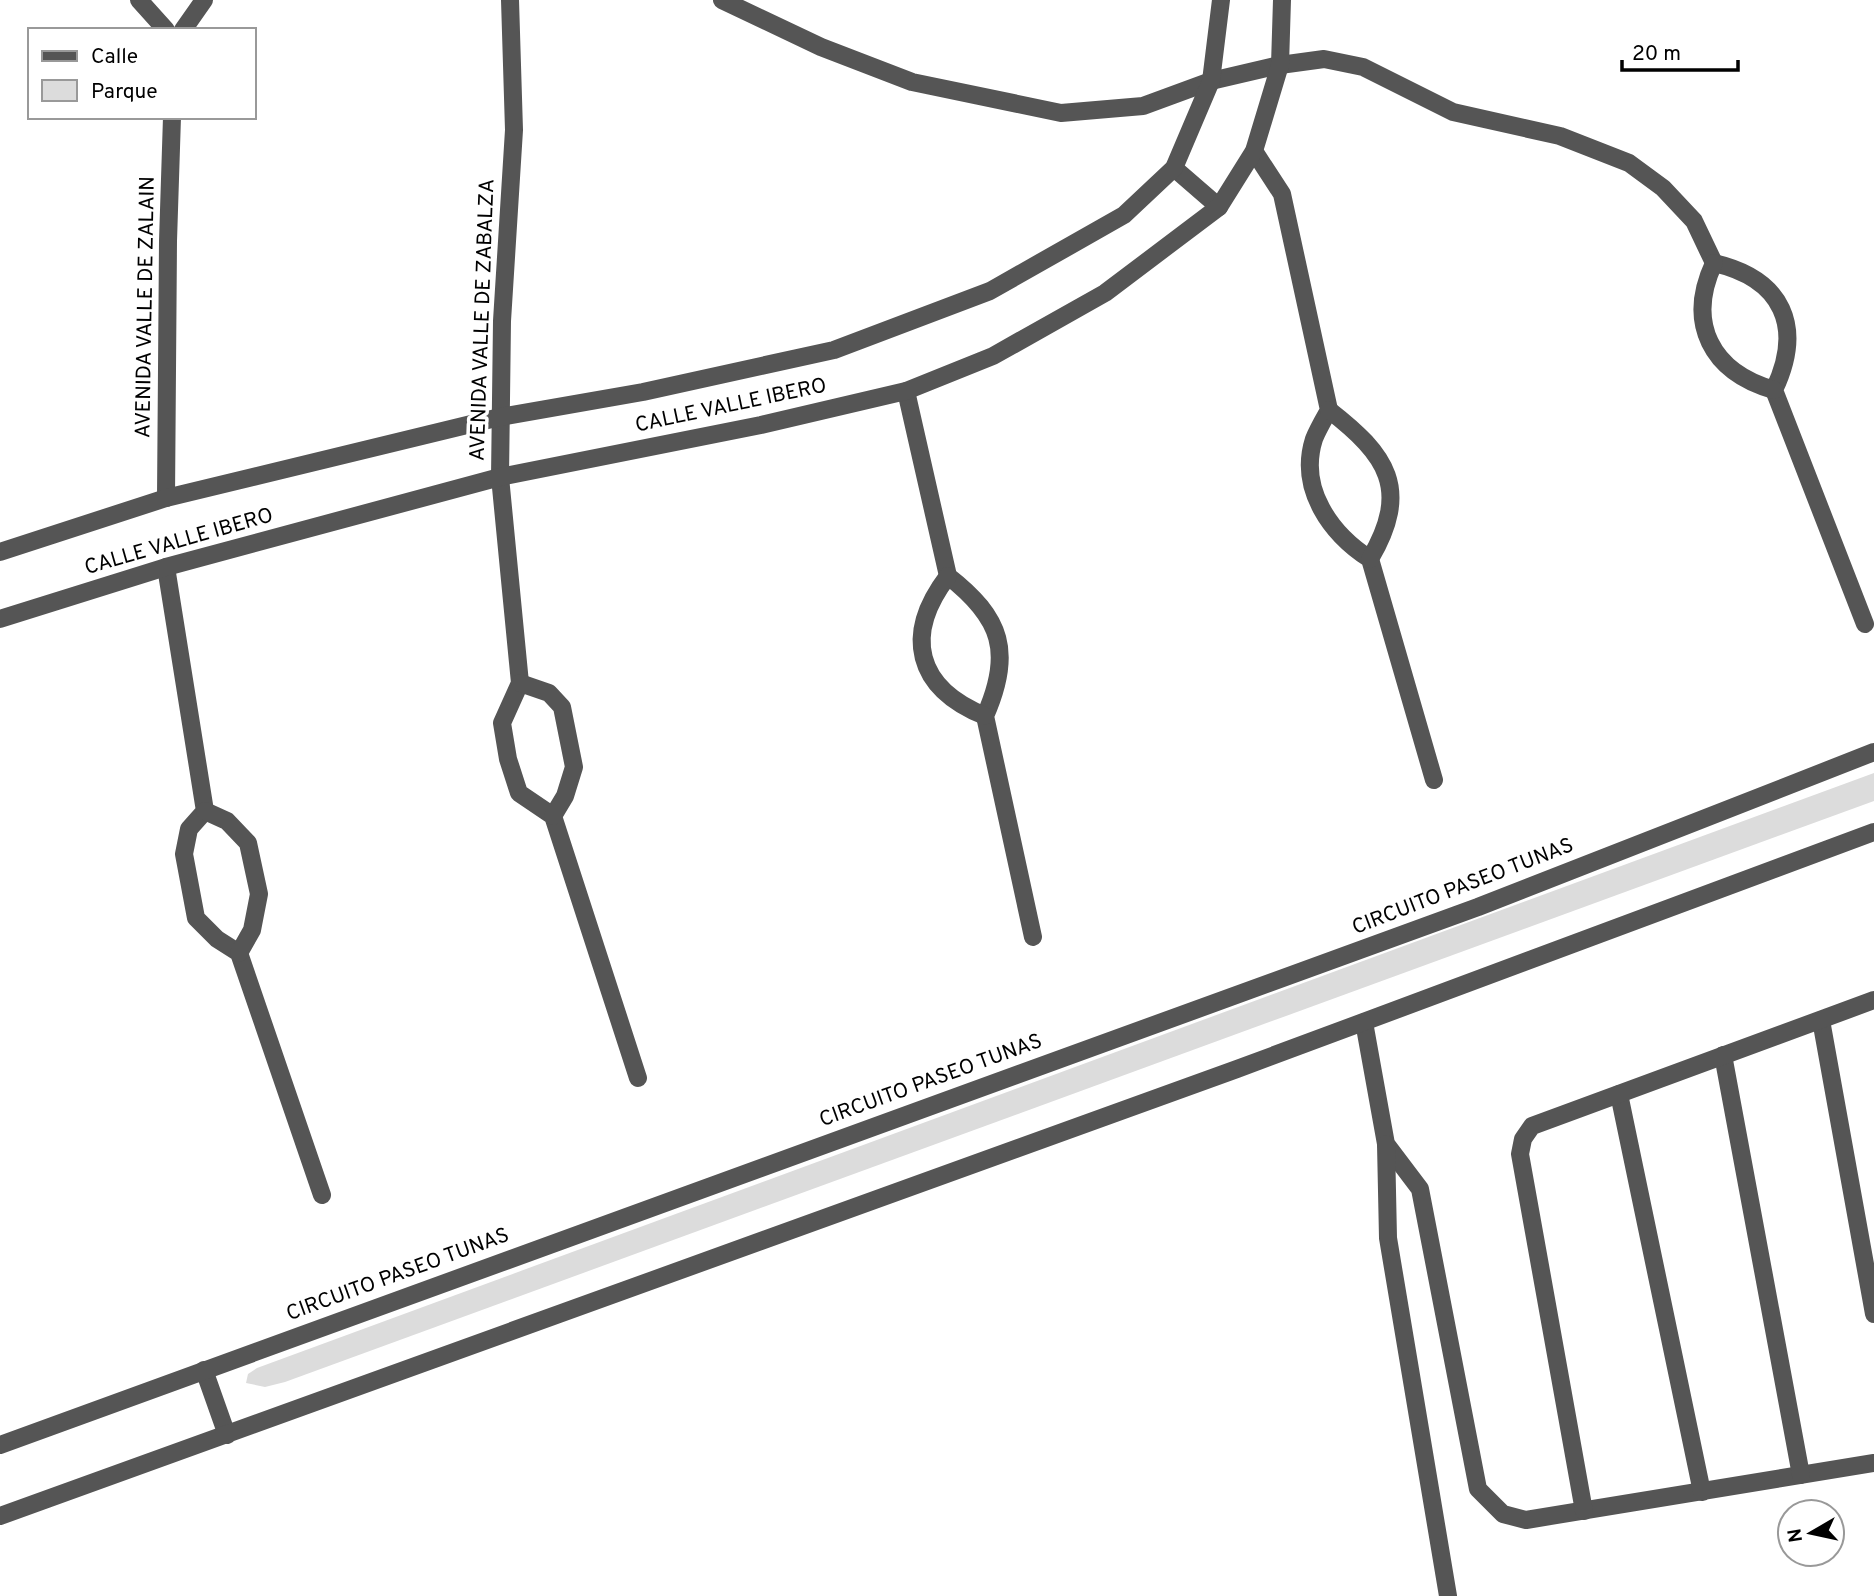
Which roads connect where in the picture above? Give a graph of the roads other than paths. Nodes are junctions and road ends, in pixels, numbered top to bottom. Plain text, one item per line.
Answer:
1 (139, 0) edge
2 (204, 0) edge
3 (510, 0) edge
4 (722, 0) edge
5 (1221, 0) edge
6 (1282, 0) edge
7 (164, 28) edge
8 (184, 28) edge
9 (1280, 65) junction
10 (1211, 81) junction
11 (172, 119) edge
12 (1254, 151) junction
13 (1174, 167) junction
14 (1219, 206) junction
15 (1714, 263) junction
16 (1774, 390) junction
17 (906, 391) junction
18 (1329, 410) junction
19 (500, 417) junction
20 (500, 477) junction
21 (166, 498) junction
22 (0, 552) edge
23 (1370, 559) junction
24 (166, 567) junction
25 (948, 576) junction
26 (0, 619) edge
27 (1865, 624) dead end
28 (520, 683) junction
29 (985, 716) junction
30 (1874, 752) edge
31 (1434, 780) dead end
32 (205, 811) junction
33 (552, 816) junction
34 (1874, 832) edge
35 (1033, 937) dead end
36 (239, 953) junction
37 (1874, 1000) edge
38 (1821, 1020) junction
39 (1364, 1022) junction
40 (1723, 1055) junction
41 (638, 1077) dead end
42 (1619, 1094) junction
43 (1386, 1144) junction
44 (322, 1195) dead end
45 (1874, 1314) edge
46 (204, 1370) junction
47 (227, 1435) junction
48 (0, 1445) edge
49 (1874, 1463) edge
50 (1801, 1475) junction
51 (1702, 1492) junction
52 (1584, 1511) junction
53 (0, 1516) edge
54 (1448, 1596) edge

1 - 7 street
2 - 8 street
3 - 19 street, AVENIDA VALLE DE ZABALZA
4 - 10 street
5 - 10 street, CALLE VALLE IBERO
6 - 9 street, CALLE VALLE IBERO
9 - 10 street
9 - 12 street, CALLE VALLE IBERO
9 - 15 street
10 - 13 street, CALLE VALLE IBERO
11 - 21 street, AVENIDA VALLE DE ZALAIN
12 - 14 street, CALLE VALLE IBERO
12 - 18 street
13 - 14 street
13 - 19 street, CALLE VALLE IBERO
14 - 17 street, CALLE VALLE IBERO
15 - 16 street
15 - 16 street
16 - 27 street
17 - 20 street, CALLE VALLE IBERO
17 - 25 street
18 - 23 street
18 - 23 street
19 - 20 street, AVENIDA VALLE DE ZABALZA
19 - 21 street, CALLE VALLE IBERO
20 - 24 street, CALLE VALLE IBERO
20 - 28 street, AVENIDA VALLE DE ZABALZA
21 - 22 street, CALLE VALLE IBERO
23 - 31 street
24 - 26 street, CALLE VALLE IBERO
24 - 32 street
25 - 29 street
25 - 29 street
28 - 33 street, AVENIDA VALLE DE ZABALZA
28 - 33 street
29 - 35 street
30 - 46 street, CIRCUITO PASEO TUNAS
32 - 36 street
32 - 36 street
33 - 41 street
34 - 39 street
36 - 44 street
37 - 38 street
38 - 40 street
38 - 45 street
39 - 43 street
39 - 47 street
40 - 42 street
40 - 50 street
42 - 51 street
42 - 52 street
43 - 52 street
43 - 54 street
46 - 47 street
46 - 48 street, CIRCUITO PASEO TUNAS
47 - 53 street
49 - 50 street
50 - 51 street
51 - 52 street

